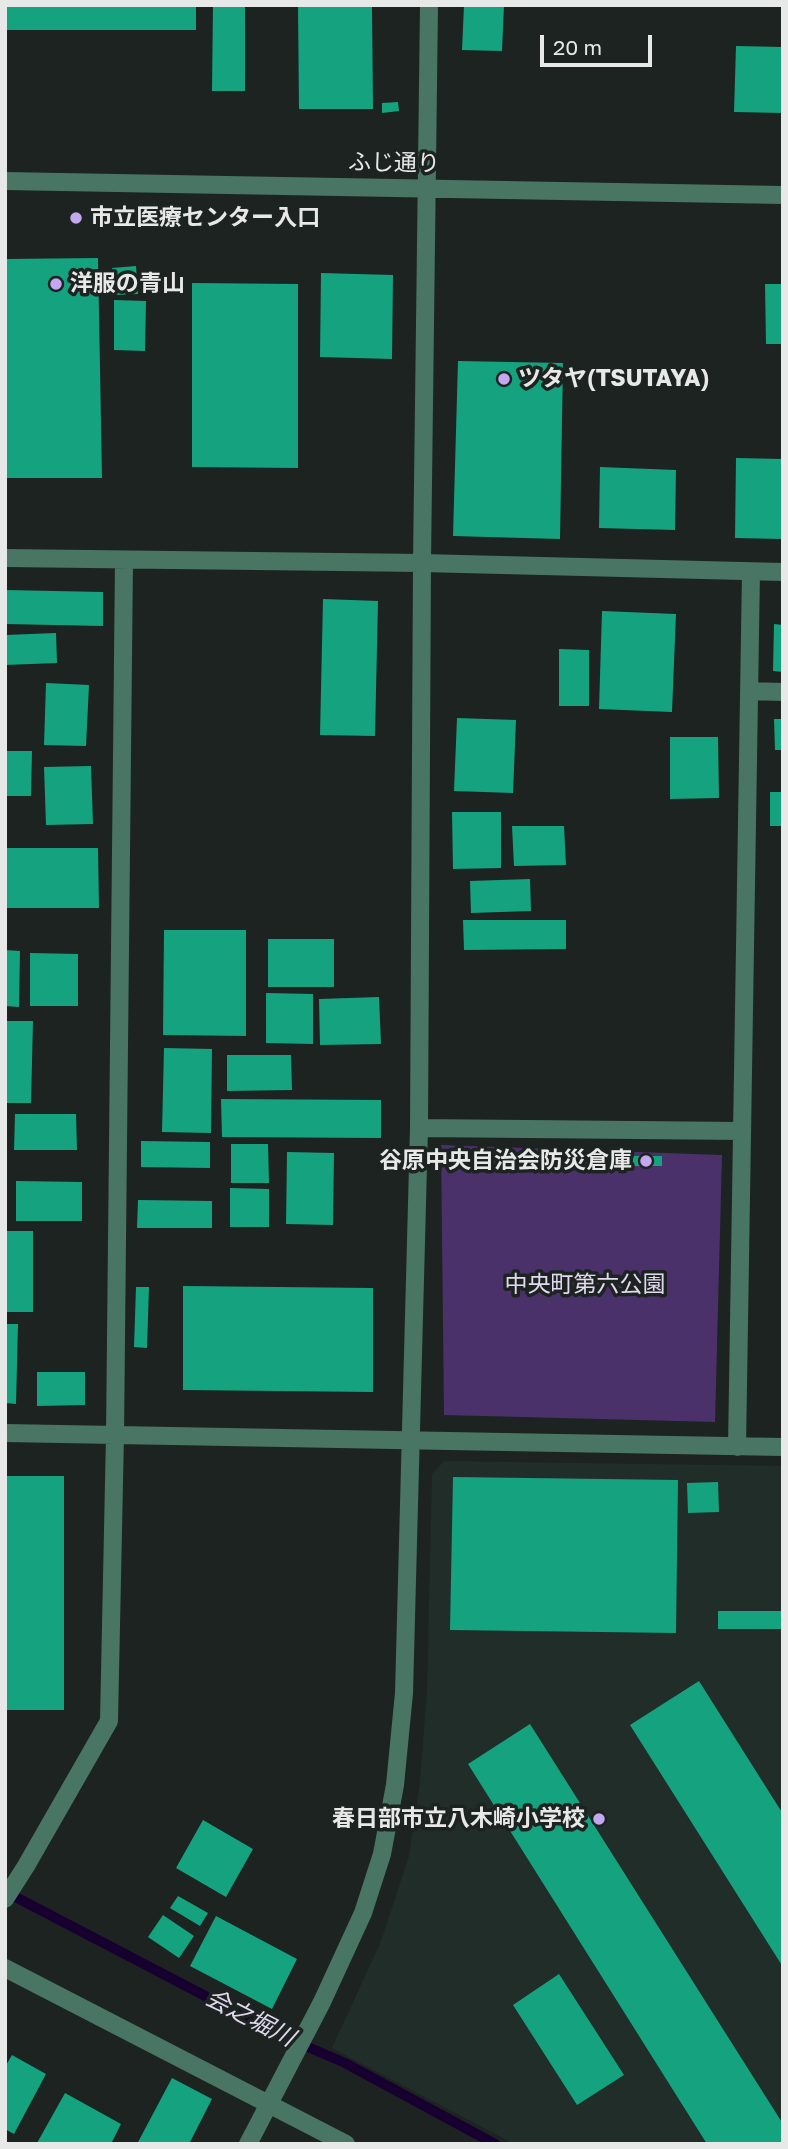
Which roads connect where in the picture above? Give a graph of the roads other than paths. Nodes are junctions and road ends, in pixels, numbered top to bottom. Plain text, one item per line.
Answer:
1 (429, 5) edge
2 (5, 181) edge
3 (426, 188) junction
4 (783, 195) edge
5 (5, 558) edge
6 (124, 560) junction
7 (422, 563) junction
8 (751, 572) junction
9 (783, 572) edge
10 (749, 691) junction
11 (783, 692) edge
12 (419, 1128) junction
13 (742, 1130) junction
14 (5, 1433) edge
15 (115, 1435) junction
16 (411, 1440) junction
17 (737, 1447) junction
18 (783, 1447) edge
19 (5, 1899) edge
20 (5, 1968) edge
21 (270, 2103) junction
22 (248, 2144) edge
23 (346, 2144) edge

1 - 3 street
2 - 3 street, ふじ通り
3 - 4 street, ふじ通り
3 - 7 street
5 - 6 street
6 - 7 street
6 - 15 street
7 - 8 street
7 - 12 street
8 - 9 street
8 - 10 street
10 - 11 street
10 - 13 street
12 - 13 street
12 - 16 street
13 - 17 street
14 - 15 street
15 - 16 street
15 - 19 street
16 - 17 street
16 - 21 street
17 - 18 street
20 - 21 street
21 - 22 street
21 - 23 street

